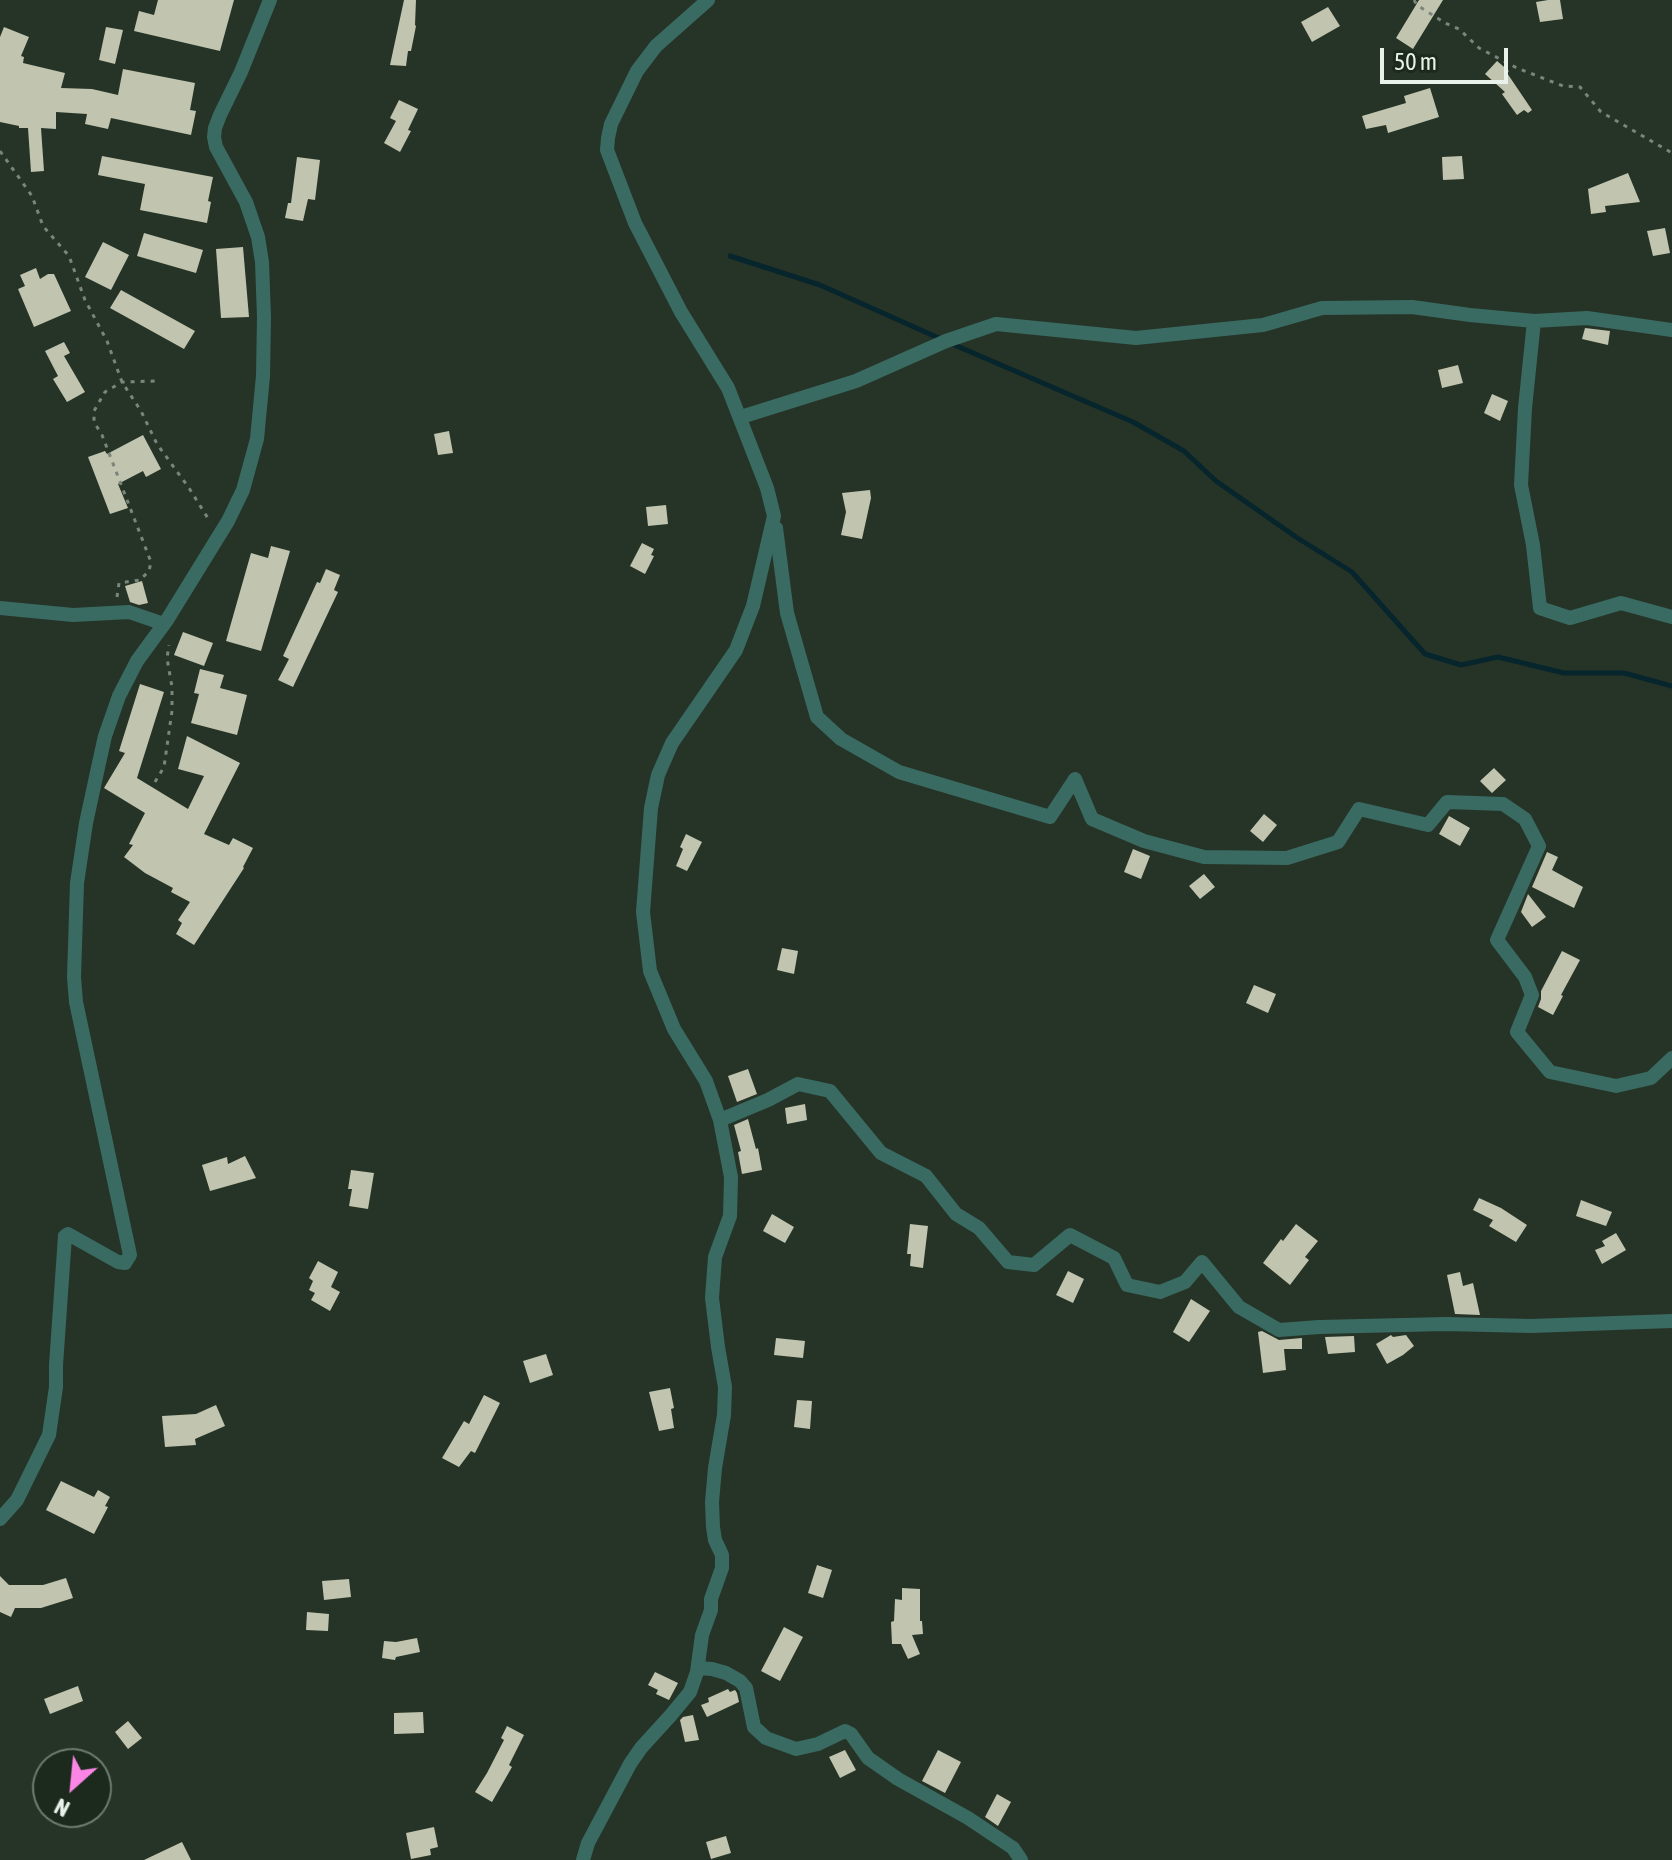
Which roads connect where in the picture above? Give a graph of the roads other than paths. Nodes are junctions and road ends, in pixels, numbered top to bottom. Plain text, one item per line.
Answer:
1 (270, 0) edge
2 (708, 0) edge
3 (1534, 321) junction
4 (1672, 330) edge
5 (741, 417) junction
6 (774, 516) junction
7 (0, 608) edge
8 (1672, 617) edge
9 (163, 625) junction
10 (1672, 1058) edge
11 (720, 1120) junction
12 (1672, 1321) edge
13 (0, 1519) edge
14 (698, 1668) junction
15 (583, 1860) edge
16 (1021, 1860) edge

1 - 9 street
2 - 5 street
3 - 4 street
3 - 5 street
3 - 8 street
5 - 6 street
6 - 10 street
6 - 11 street
7 - 9 street
9 - 13 street
11 - 12 street
11 - 14 street
14 - 15 street
14 - 16 street

